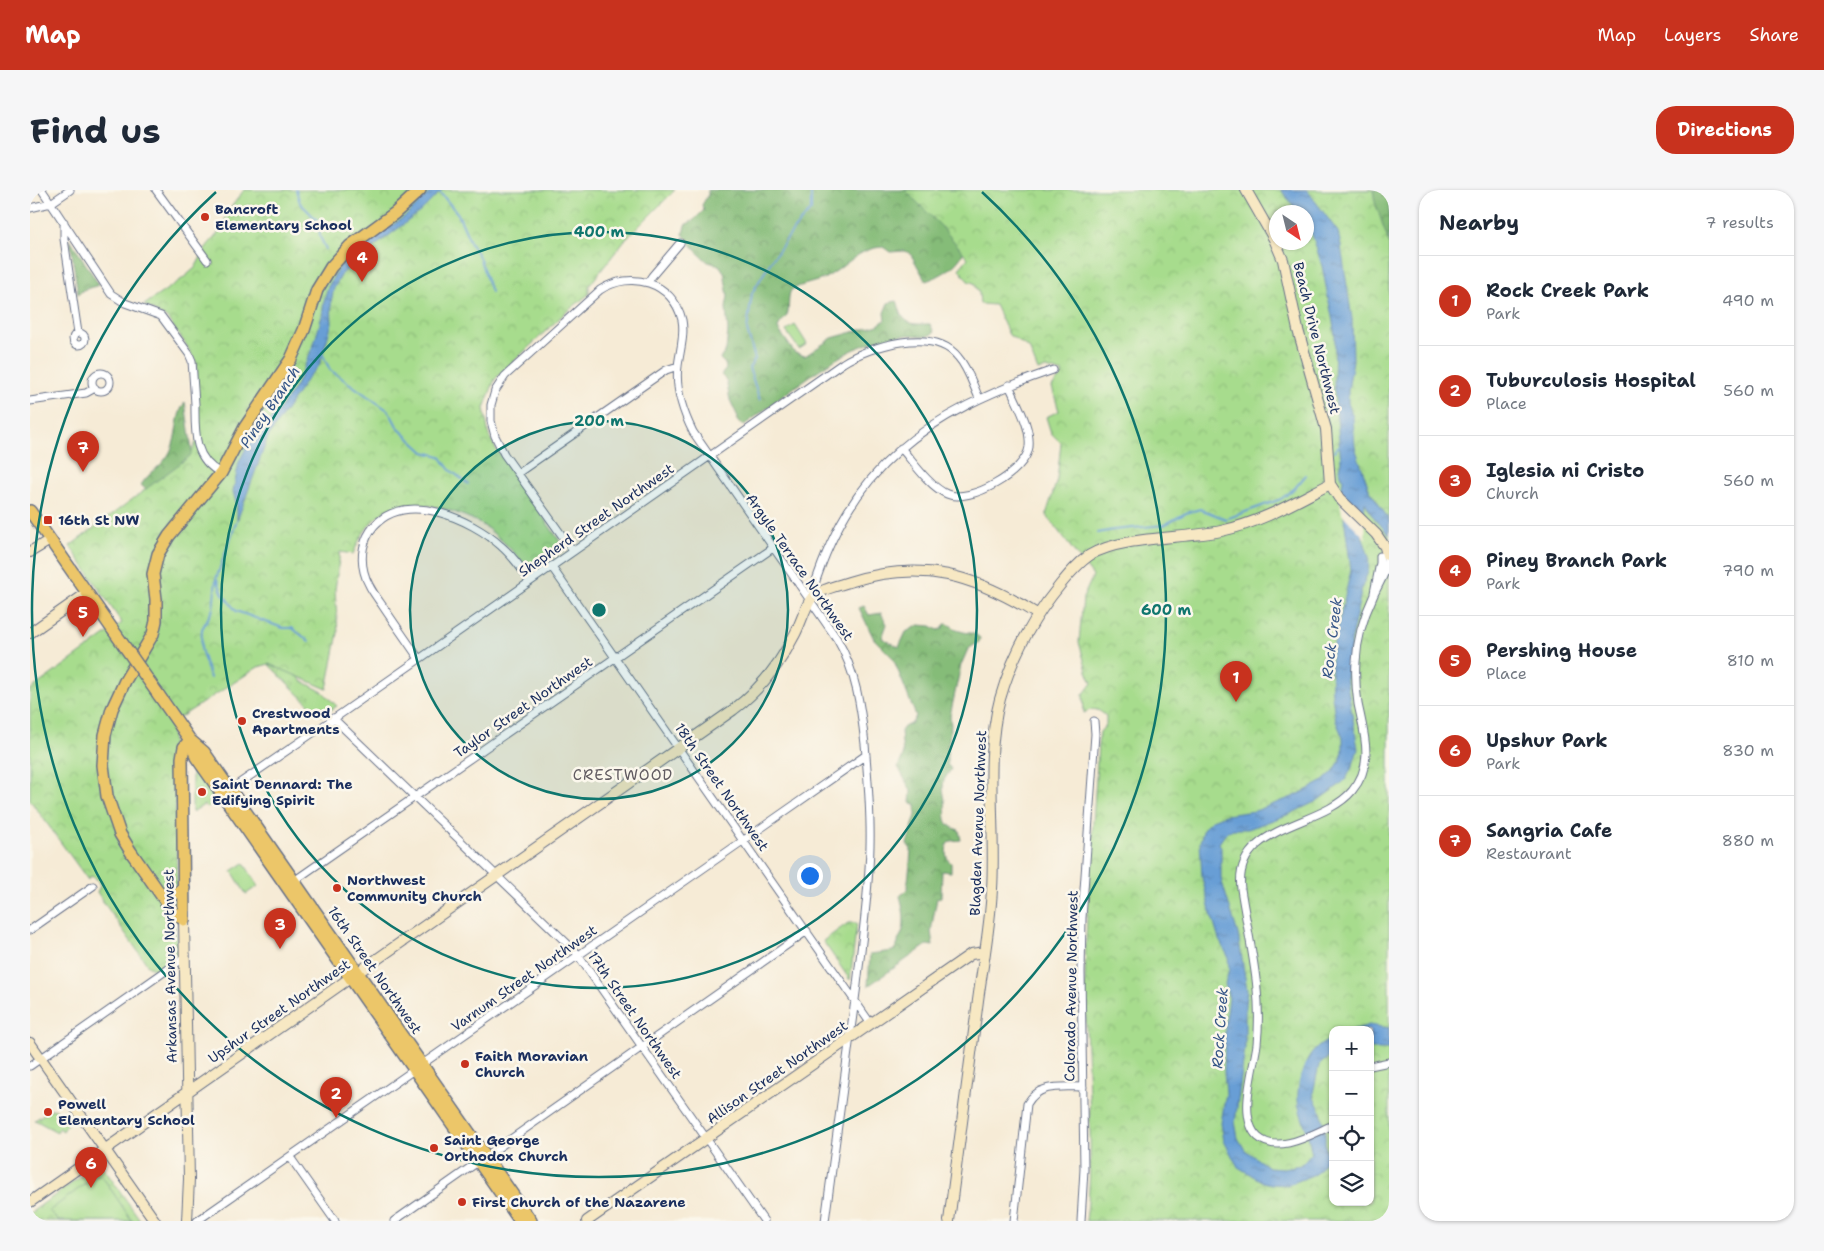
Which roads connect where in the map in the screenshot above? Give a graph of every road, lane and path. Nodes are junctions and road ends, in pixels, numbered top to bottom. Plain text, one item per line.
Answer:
1 (42, 190) edge
2 (70, 190) edge
3 (156, 190) edge
4 (420, 190) edge
5 (1246, 190) edge
6 (52, 203) junction
7 (30, 208) edge
8 (64, 221) junction
9 (680, 243) dead end
10 (207, 260) dead end
11 (648, 282) junction
12 (78, 333) dead end
13 (678, 366) junction
14 (1053, 370) dead end
15 (1009, 385) junction
16 (95, 388) dead end
17 (979, 398) junction
18 (30, 401) edge
19 (901, 448) junction
20 (709, 457) junction
21 (221, 473) junction
22 (518, 474) junction
23 (1328, 485) junction
24 (30, 511) edge
25 (50, 540) junction
26 (773, 548) junction
27 (573, 551) junction
28 (30, 552) edge
29 (1385, 555) edge
30 (551, 566) junction
31 (530, 581) junction
32 (88, 593) junction
33 (810, 601) junction
34 (1037, 614) junction
35 (30, 633) edge
36 (616, 657) junction
37 (419, 659) junction
38 (333, 718) junction
39 (1094, 721) dead end
40 (190, 740) junction
41 (679, 749) junction
42 (866, 755) junction
43 (226, 792) junction
44 (415, 797) junction
45 (743, 840) junction
46 (497, 876) junction
47 (290, 884) junction
48 (92, 886) dead end
49 (184, 888) junction
50 (162, 896) junction
51 (184, 920) junction
52 (30, 930) edge
53 (807, 932) junction
54 (985, 952) junction
55 (578, 955) junction
56 (184, 958) junction
57 (355, 975) junction
58 (855, 1000) junction
59 (871, 1024) junction
60 (850, 1039) junction
61 (30, 1043) edge
62 (642, 1047) junction
63 (41, 1058) junction
64 (1389, 1062) edge
65 (1374, 1065) edge
66 (30, 1066) edge
67 (418, 1067) junction
68 (1083, 1087) junction
69 (187, 1092) junction
70 (1329, 1127) edge
71 (706, 1138) junction
72 (105, 1150) junction
73 (290, 1157) junction
74 (482, 1159) junction
75 (189, 1194) junction
76 (30, 1202) edge
77 (156, 1221) edge
78 (187, 1221) edge
79 (193, 1221) edge
80 (197, 1221) edge
81 (334, 1221) edge
82 (394, 1221) edge
83 (520, 1221) edge
84 (531, 1221) edge
85 (587, 1221) edge
86 (764, 1221) edge
87 (825, 1221) edge
88 (949, 1221) edge
89 (1014, 1221) edge
90 (1081, 1221) edge

1 - 6 street
2 - 6 street
3 - 10 street
4 - 21 main road
5 - 23 main road, Beach Drive Northwest
6 - 7 street
6 - 8 street
8 - 12 street
8 - 21 street
9 - 11 street
11 - 13 street, Argyle Terrace Northwest
11 - 22 street
13 - 20 street, Argyle Terrace Northwest
13 - 22 street
14 - 15 street, Upshur Street Northwest
15 - 17 street, Upshur Street Northwest
15 - 19 street
16 - 18 street
17 - 19 street, Upshur Street Northwest
17 - 20 street, Shepherd Street Northwest
19 - 33 street, Upshur Street Northwest
20 - 26 street, Argyle Terrace Northwest
20 - 27 street, Shepherd Street Northwest
21 - 50 main road
22 - 27 street
23 - 29 main road
23 - 34 main road, Blagden Avenue Northwest
24 - 25 main road, 16th Street Northwest
25 - 28 main road
25 - 32 main road, 16th Street Northwest
26 - 33 street, Argyle Terrace Northwest
26 - 36 street, Taylor Street Northwest
27 - 30 street, Shepherd Street Northwest
29 - 70 street
30 - 31 street, Shepherd Street Northwest
30 - 36 street, 18th Street Northwest
31 - 37 street, Shepherd Street Northwest
31 - 37 street
32 - 35 main road
32 - 40 main road, 16th Street Northwest, bridge
33 - 34 main road
33 - 41 main road, Upshur Street Northwest
33 - 42 street, Argyle Terrace Northwest
34 - 54 main road, Blagden Avenue Northwest
36 - 41 street, 18th Street Northwest
36 - 44 street, Taylor Street Northwest
37 - 38 street, Shepherd Street Northwest
38 - 43 street, Shepherd Street Northwest
38 - 44 street, 17th Street Northwest
39 - 68 street, Colorado Avenue Northwest
40 - 43 main road, 16th Street Northwest
40 - 49 main road, Arkansas Avenue Northwest
41 - 45 street, 18th Street Northwest
41 - 46 main road, Upshur Street Northwest
42 - 45 street, Varnum Street Northwest
42 - 58 street, Argyle Terrace Northwest
43 - 47 main road, 16th Street Northwest
44 - 46 street, 17th Street Northwest
44 - 47 street, Taylor Street Northwest
45 - 53 street, 18th Street Northwest
45 - 55 street, Varnum Street Northwest
46 - 55 street, 17th Street Northwest
46 - 57 main road, Upshur Street Northwest
47 - 57 main road, 16th Street Northwest
48 - 52 street
49 - 50 main road
49 - 51 main road, Arkansas Avenue Northwest
50 - 51 main road
51 - 56 main road, Arkansas Avenue Northwest
53 - 58 street, 18th Street Northwest
53 - 62 street
54 - 59 main road, Allison Street Northwest
54 - 88 main road, Blagden Avenue Northwest
55 - 62 street, 17th Street Northwest
55 - 67 street, Varnum Street Northwest
56 - 63 street
56 - 69 main road, Arkansas Avenue Northwest
57 - 67 main road, 16th Street Northwest
57 - 69 main road, Upshur Street Northwest
58 - 59 street, 18th Street Northwest
58 - 60 street, Argyle Terrace Northwest
59 - 60 main road, Allison Street Northwest
60 - 71 main road, Allison Street Northwest
60 - 87 street, Argyle Terrace Northwest
61 - 63 main road
62 - 71 street, 17th Street Northwest
62 - 74 street
63 - 66 street
63 - 72 main road
64 - 65 street
67 - 73 street, Varnum Street Northwest
67 - 74 main road, 16th Street Northwest
68 - 89 street
68 - 90 street, Colorado Avenue Northwest
69 - 72 main road, Upshur Street Northwest
69 - 75 main road, Arkansas Avenue Northwest
71 - 85 main road, Allison Street Northwest
71 - 86 street, 17th Street Northwest
72 - 76 main road, Upshur Street Northwest
72 - 77 main road
73 - 80 street, Varnum Street Northwest
73 - 81 street
74 - 82 street
74 - 83 main road, 16th Street Northwest
74 - 84 main road, 16th Street Northwest
75 - 78 main road, Arkansas Avenue Northwest
75 - 79 main road, Arkansas Avenue Northwest

